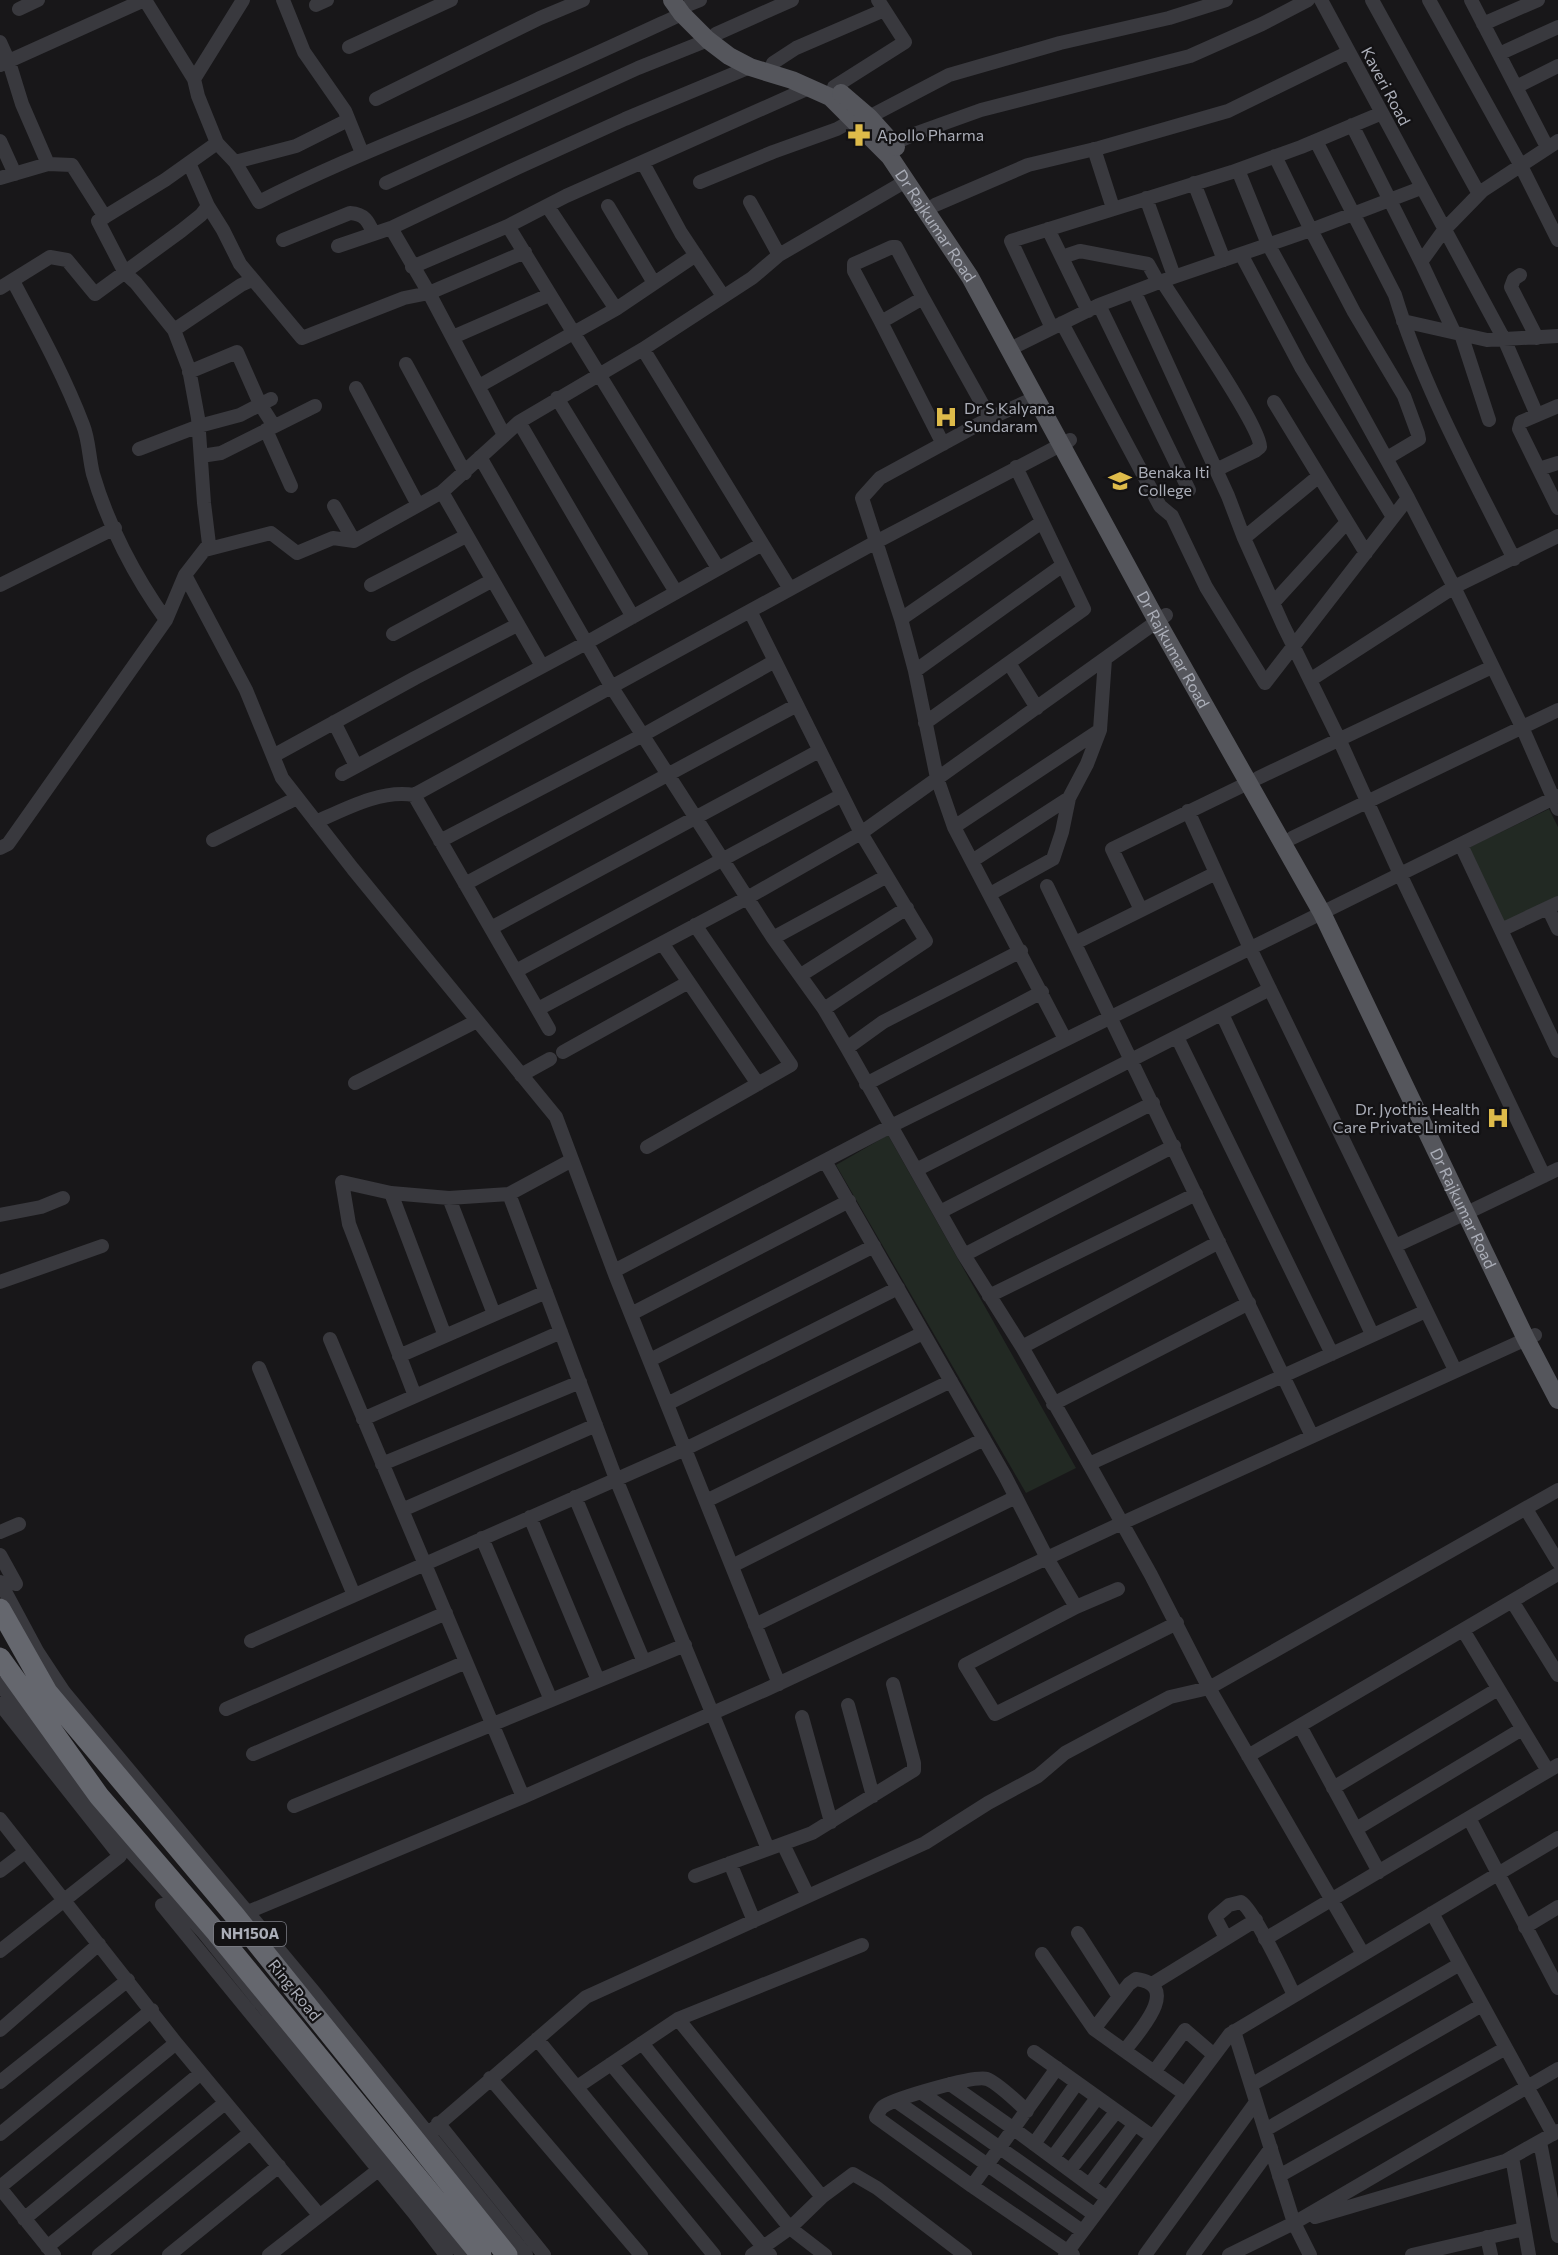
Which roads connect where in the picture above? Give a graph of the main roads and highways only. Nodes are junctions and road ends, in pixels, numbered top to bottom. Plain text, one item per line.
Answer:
1 (686, 4) edge
2 (712, 37) junction
3 (861, 118) junction
4 (1013, 347) junction
5 (1065, 443) junction
6 (1253, 780) junction
7 (1326, 911) junction
8 (1530, 1337) junction
9 (1558, 1381) edge
10 (1558, 1400) edge
11 (0, 1609) edge
12 (0, 1659) edge
13 (402, 2152) junction
14 (481, 2255) edge
15 (507, 2255) edge

1 - 2 main road, Dr Rajkumar Road
2 - 3 main road, Dr Rajkumar Road
2 - 3 main road, Dr Rajkumar Road
3 - 4 main road, Dr Rajkumar Road
3 - 4 main road, Dr Rajkumar Road
4 - 5 main road, Dr Rajkumar Road
4 - 5 main road, Dr Rajkumar Road
5 - 6 main road, Dr Rajkumar Road
6 - 7 main road, Dr Rajkumar Road
6 - 7 main road, Dr Rajkumar Road
7 - 8 main road, Dr Rajkumar Road
8 - 9 main road, Dr Rajkumar Road
8 - 10 main road, Dr Rajkumar Road
11 - 13 highway, Ring Road / NH150A
12 - 13 highway, Ring Road / NH150A
13 - 14 highway, Ring Road / NH150A
13 - 15 highway, Ring Road / NH150A

